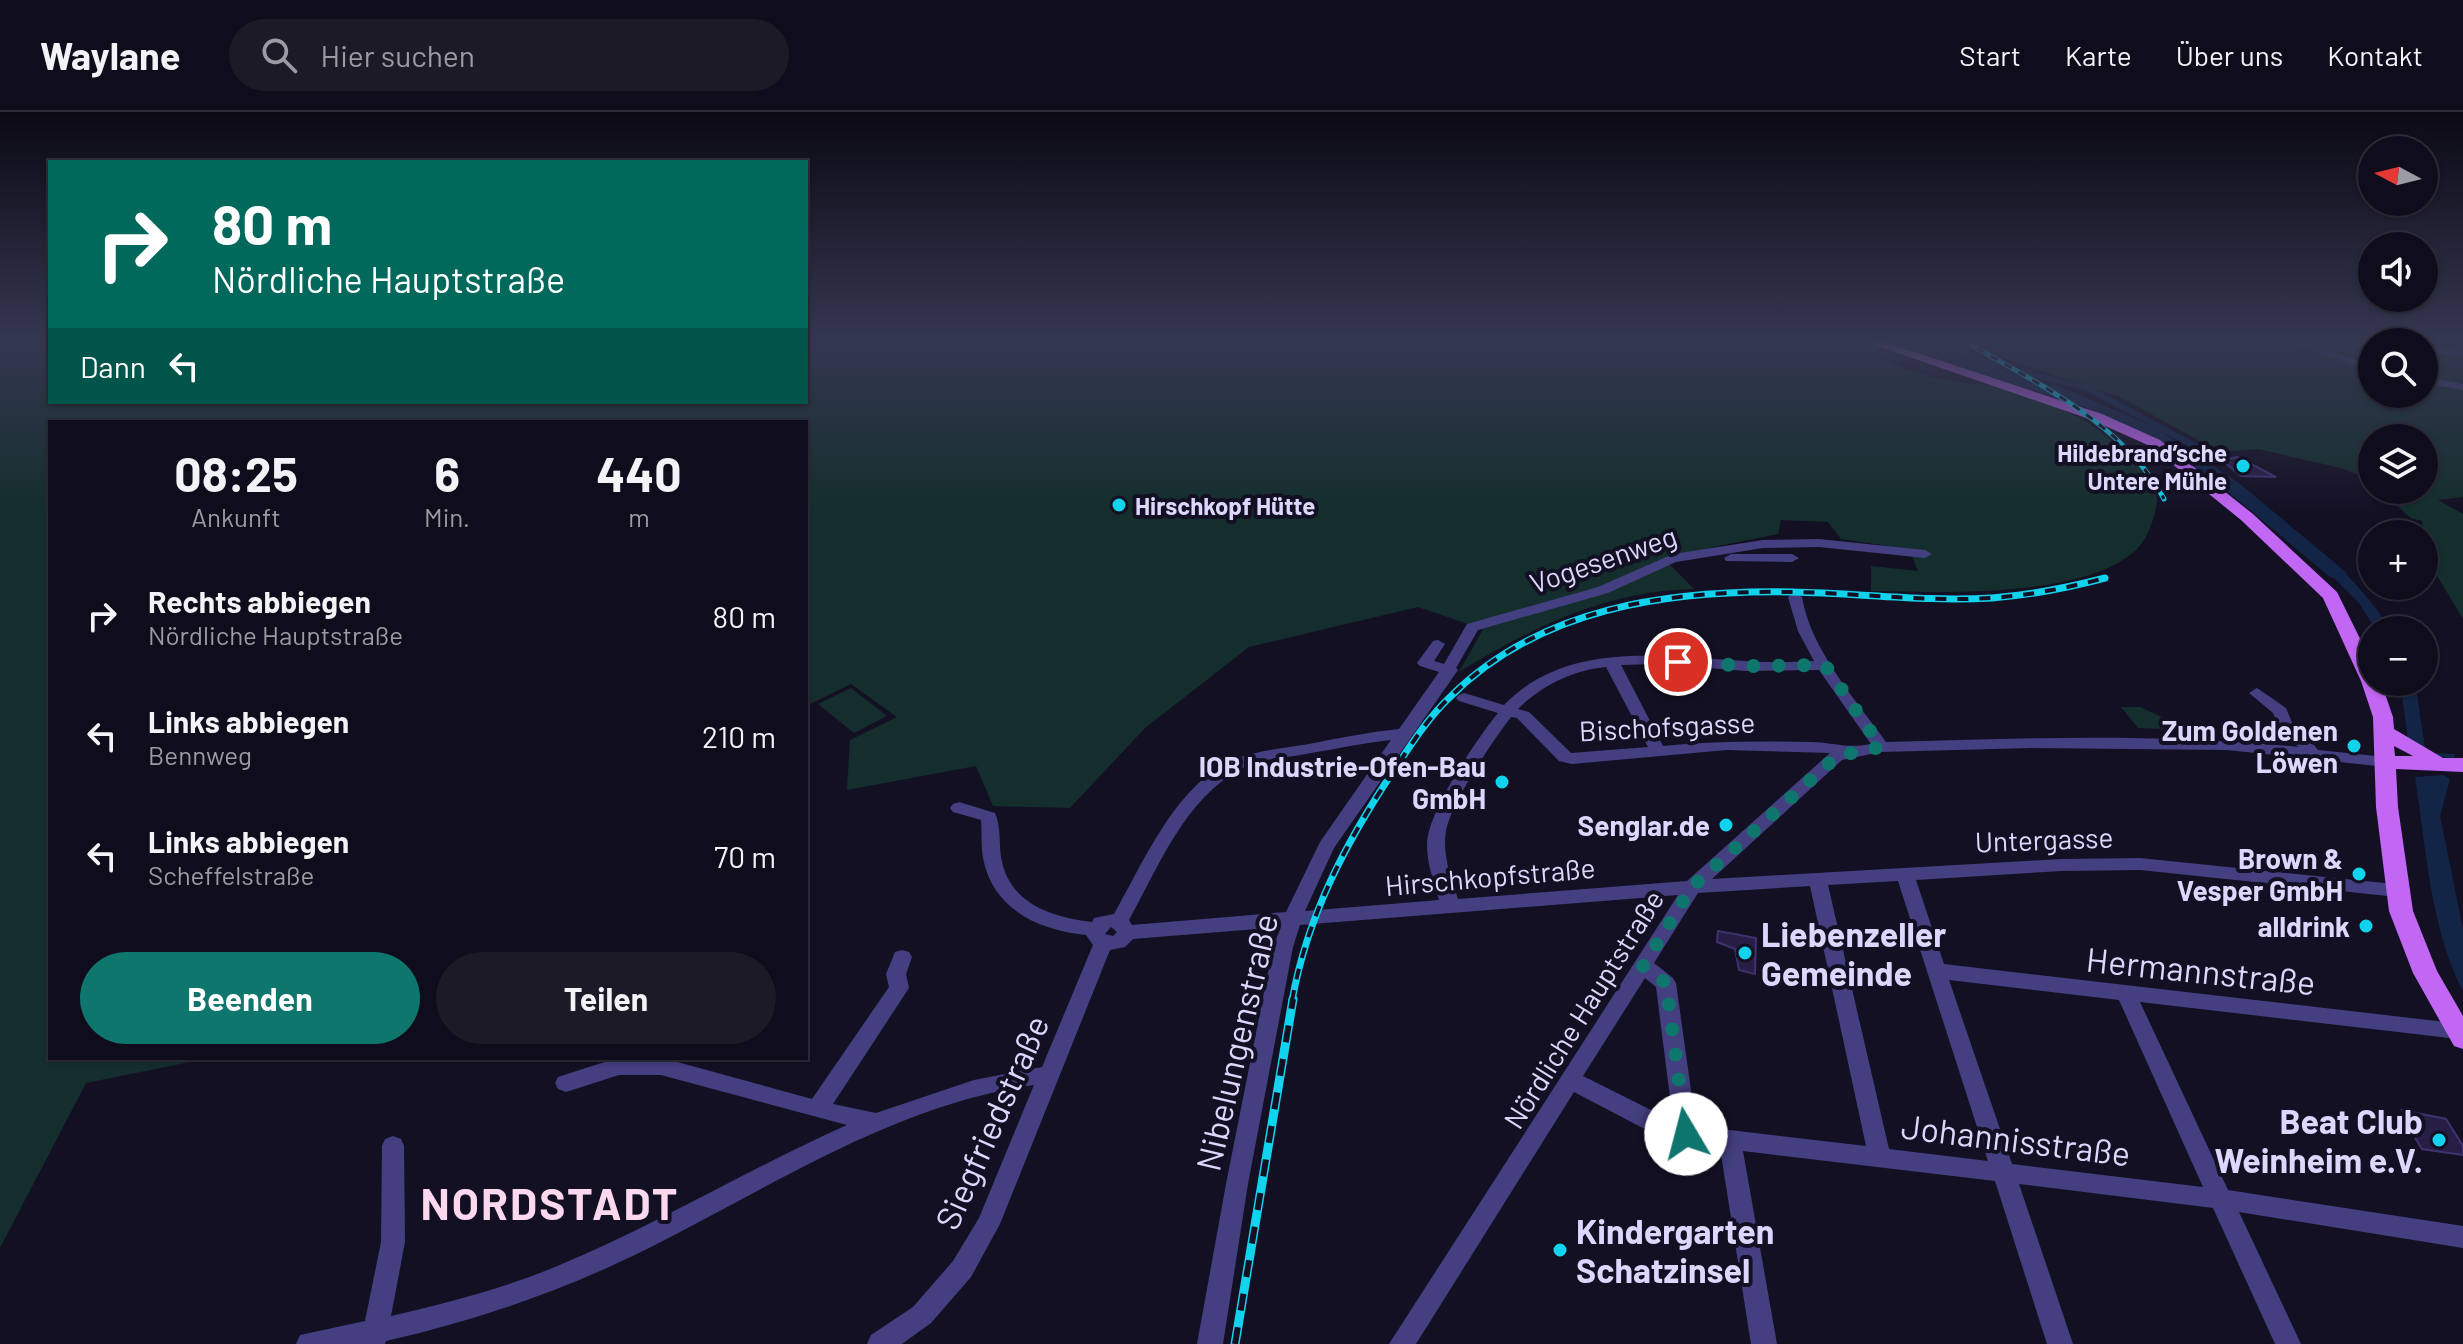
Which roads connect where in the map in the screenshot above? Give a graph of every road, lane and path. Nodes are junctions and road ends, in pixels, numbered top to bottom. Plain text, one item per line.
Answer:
1 (2038, 397) edge
2 (1925, 554) dead end
3 (1690, 556) junction
4 (1792, 558) dead end
5 (1795, 597) dead end
6 (1490, 621) joint
7 (1438, 644) dead end
8 (1611, 661) junction
9 (1825, 665) junction
10 (1450, 670) junction
11 (2257, 693) dead end
12 (1464, 698) dead end
13 (1508, 711) junction
14 (1403, 734) junction
15 (1881, 747) junction
16 (1657, 749) junction
17 (2391, 749) junction
18 (1846, 752) junction
19 (2314, 755) junction
20 (2456, 765) edge
21 (959, 808) dead end
22 (1904, 873) junction
23 (1818, 880) junction
24 (1692, 887) junction
25 (2397, 890) junction
26 (1451, 908) junction
27 (1292, 921) junction
28 (1123, 926) junction
29 (1099, 936) junction
30 (902, 957) dead end
31 (1643, 966) junction
32 (1937, 971) junction
33 (2126, 994) junction
34 (2461, 1035) edge
35 (1051, 1075) junction
36 (1571, 1080) junction
37 (566, 1083) dead end
38 (817, 1110) junction
39 (872, 1121) junction
40 (1686, 1134) junction
41 (1730, 1140) junction
42 (393, 1146) dead end
43 (1880, 1157) junction
44 (2004, 1172) junction
45 (2221, 1199) junction
46 (2463, 1237) edge
47 (374, 1338) edge
48 (309, 1344) edge
49 (880, 1344) edge
50 (1210, 1344) edge
51 (1402, 1344) edge
52 (1764, 1344) edge
53 (2060, 1344) edge
54 (2288, 1344) edge

1 - 17 main road
2 - 3 street, Vogesenweg
3 - 4 street
3 - 6 street, Vogesenweg
5 - 9 street
6 - 10 street, Nibelungenstraße
7 - 10 street
8 - 9 street
8 - 13 street
8 - 16 street
9 - 15 street
10 - 14 street, Nibelungenstraße
11 - 19 street
12 - 13 street, Bischofsgasse
13 - 16 street, Bischofsgasse
13 - 26 street
14 - 27 street, Nibelungenstraße
14 - 28 street
15 - 18 street, Nördliche Hauptstraße
15 - 19 street, Nördliche Hauptstraße
16 - 18 street, Bischofsgasse
17 - 19 street, Nördliche Hauptstraße
17 - 20 main road
17 - 25 main road
18 - 24 street, Nördliche Hauptstraße
21 - 29 street
22 - 23 street, Untergasse
22 - 25 street, Untergasse
22 - 32 street
23 - 24 street, Untergasse
23 - 43 street
24 - 26 street, Hirschkopfstraße
24 - 31 street, Nördliche Hauptstraße
25 - 34 main road
26 - 27 street, Hirschkopfstraße
27 - 28 street, Hirschkopfstraße
27 - 50 street, Nibelungenstraße
28 - 29 street
29 - 35 street, Siegfriedstraße
30 - 38 street
31 - 36 street, Nördliche Hauptstraße
31 - 40 street
32 - 33 street, Hermannstraße
32 - 44 street
33 - 34 street, Hermannstraße
33 - 45 street
35 - 39 street
35 - 49 street, Siegfriedstraße
36 - 40 street, Johannisstraße
36 - 51 street, Nördliche Hauptstraße
37 - 38 street
38 - 39 street
39 - 47 street
40 - 41 street, Johannisstraße
41 - 43 street, Johannisstraße
41 - 52 street
42 - 47 street
43 - 44 street, Johannisstraße
44 - 45 street, Johannisstraße
44 - 53 street
45 - 46 street, Johannisstraße
45 - 54 street
47 - 48 street

